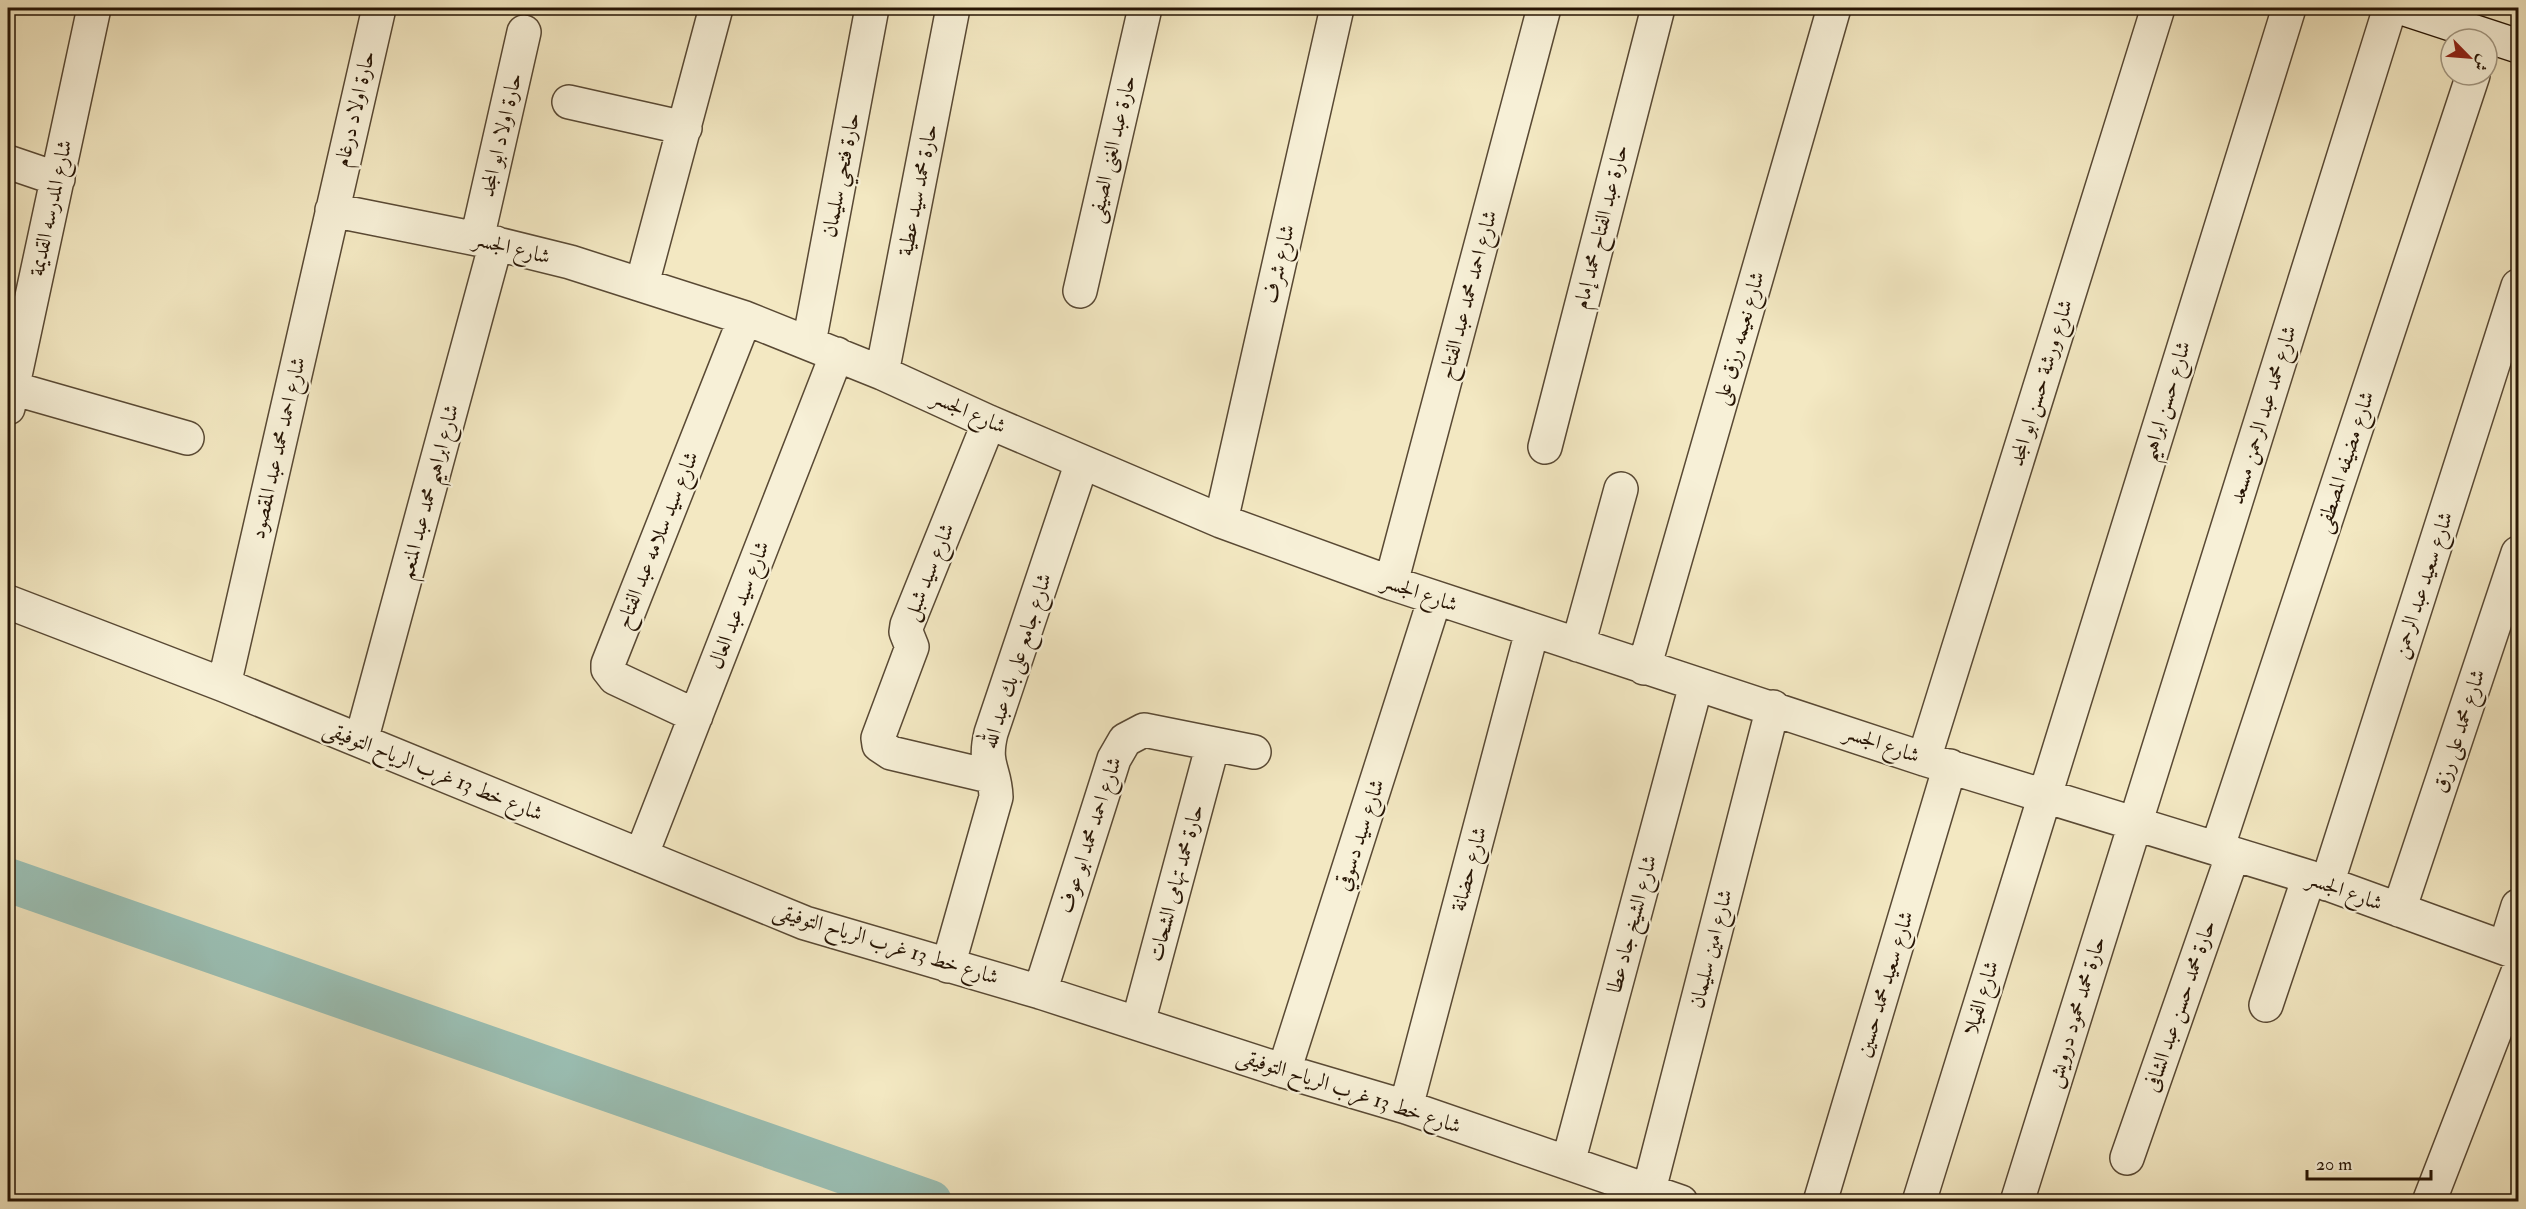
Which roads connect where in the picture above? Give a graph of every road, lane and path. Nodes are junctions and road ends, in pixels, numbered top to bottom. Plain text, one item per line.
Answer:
1 (94, 8) edge
2 (379, 8) edge
3 (716, 8) edge
4 (872, 8) edge
5 (953, 8) edge
6 (1144, 8) edge
7 (1337, 8) edge
8 (1544, 8) edge
9 (1658, 8) edge
10 (1834, 8) edge
11 (2158, 8) edge
12 (2289, 8) edge
13 (2391, 8) edge
14 (2402, 8) edge
15 (2455, 27) edge
16 (524, 32) dead end
17 (2499, 41) edge
18 (2518, 46) edge
19 (2469, 87) edge
20 (569, 102) dead end
21 (685, 128) junction
22 (8, 162) edge
23 (58, 178) junction
24 (332, 210) junction
25 (487, 241) junction
26 (642, 284) junction
27 (2518, 286) edge
28 (1080, 291) dead end
29 (745, 318) junction
30 (823, 348) junction
31 (882, 373) junction
32 (10, 398) edge
33 (989, 422) junction
34 (187, 438) dead end
35 (1545, 447) dead end
36 (1082, 462) junction
37 (1621, 489) dead end
38 (1221, 521) junction
39 (2518, 553) edge
40 (1391, 584) junction
41 (1435, 598) junction
42 (8, 602) edge
43 (1532, 631) junction
44 (1578, 645) junction
45 (1644, 668) junction
46 (224, 685) junction
47 (1696, 685) junction
48 (1773, 707) junction
49 (696, 716) junction
50 (361, 741) junction
51 (1213, 744) junction
52 (1254, 752) dead end
53 (1937, 763) junction
54 (993, 777) junction
55 (2043, 795) junction
56 (2136, 823) junction
57 (2225, 851) junction
58 (641, 856) junction
59 (2318, 881) junction
60 (2518, 906) edge
61 (2399, 910) junction
62 (2514, 958) edge
63 (948, 966) junction
64 (1040, 992) junction
65 (2266, 1005) dead end
66 (1138, 1023) junction
67 (1284, 1071) junction
68 (1406, 1107) junction
69 (2127, 1158) dead end
70 (1568, 1163) junction
71 (1648, 1190) junction
72 (1681, 1202) edge
73 (1820, 1202) edge
74 (1919, 1202) edge
75 (2017, 1202) edge
76 (2429, 1202) edge

1 - 23 street, شارع المدرسه القديمة
2 - 24 street, حارة اولاد درغام
3 - 21 street
4 - 30 street, حارة فتحي سليمان
5 - 31 street, حارة محمد سيد عطية
6 - 28 street, حارة عبد الغنى الصيفى
7 - 38 street, شارع شرف
8 - 40 street, شارع احمد محمد عبد الفتاح
9 - 35 street, حارة عبد الفتاح محمد إمام
10 - 45 street, شارع نعيمه رزق على
11 - 53 street, شارع ورشة حسن ابو المجد
12 - 55 street, شارع حسن ابراهيم
13 - 56 street, شارع محمد عبد الرحمن مسعد
14 - 15 street
16 - 25 street, حارة اولاد ابو المجد
17 - 18 street
19 - 57 street, شارع مضيفه المصطفى
20 - 21 street
21 - 26 street
22 - 23 street
23 - 32 street, شارع المدرسه القديمة
24 - 25 street, شارع الجسر
24 - 46 street, شارع احمد محمد عبد المقصود
25 - 26 street, شارع الجسر
25 - 50 street, شارع ابراهيم محمد عبد المنعم
26 - 29 street, شارع الجسر
27 - 59 street, شارع سعيد عبد الرحمن
29 - 30 street, شارع الجسر
29 - 49 street, شارع سيد سلامه عبد الفتاح
30 - 31 street, شارع الجسر
30 - 49 street, شارع سيد عبد العال
31 - 33 street, شارع الجسر
32 - 34 street
33 - 36 street, شارع الجسر
33 - 54 street, شارع سيد شبل
36 - 38 street, شارع الجسر
36 - 54 street, شارع جامع على بك عبد الله
37 - 44 street
38 - 40 street, شارع الجسر
39 - 61 street, شارع محمد على رزق
40 - 41 street, شارع الجسر
41 - 43 street, شارع الجسر
41 - 67 street, شارع سيد دسوقي
42 - 46 street, شارع خط 13 غرب الرياح التوفيقى
43 - 44 street, شارع الجسر
43 - 68 street, شارع حضانة
44 - 45 street, شارع الجسر
45 - 47 street, شارع الجسر
46 - 50 street, شارع خط 13 غرب الرياح التوفيقى
47 - 48 street, شارع الجسر
47 - 70 street, شارع الشيخ جاد عطا
48 - 53 street, شارع الجسر
48 - 71 street, شارع امين سليمان
49 - 58 street, شارع سيد عبد العال
50 - 58 street, شارع خط 13 غرب الرياح التوفيقى
51 - 52 street, شارع احمد محمد ابو عوف
51 - 64 street, شارع احمد محمد ابو عوف
51 - 66 street, حارة محمد تهامى الشحات
53 - 55 street, شارع الجسر
53 - 73 street, شارع سعيد محمد حسين
54 - 63 street, شارع جامع على بك عبد الله
55 - 56 street, شارع الجسر
55 - 74 street, شارع الفيلا
56 - 57 street, شارع الجسر
56 - 75 street, حارة محمد محمود درويش
57 - 59 street, شارع الجسر
57 - 69 street, حارة محمد حسن عبد الشافى
58 - 63 street, شارع خط 13 غرب الرياح التوفيقى
59 - 61 street, شارع الجسر
59 - 65 street, شارع سعيد عبد الرحمن
60 - 62 street
61 - 62 street, شارع الجسر
62 - 76 street
63 - 64 street, شارع خط 13 غرب الرياح التوفيقى
64 - 66 street, شارع خط 13 غرب الرياح التوفيقى
66 - 67 street, شارع خط 13 غرب الرياح التوفيقى
67 - 68 street, شارع خط 13 غرب الرياح التوفيقى
68 - 70 street, شارع خط 13 غرب الرياح التوفيقى
70 - 71 street, شارع خط 13 غرب الرياح التوفيقى
71 - 72 street, شارع خط 13 غرب الرياح التوفيقى

